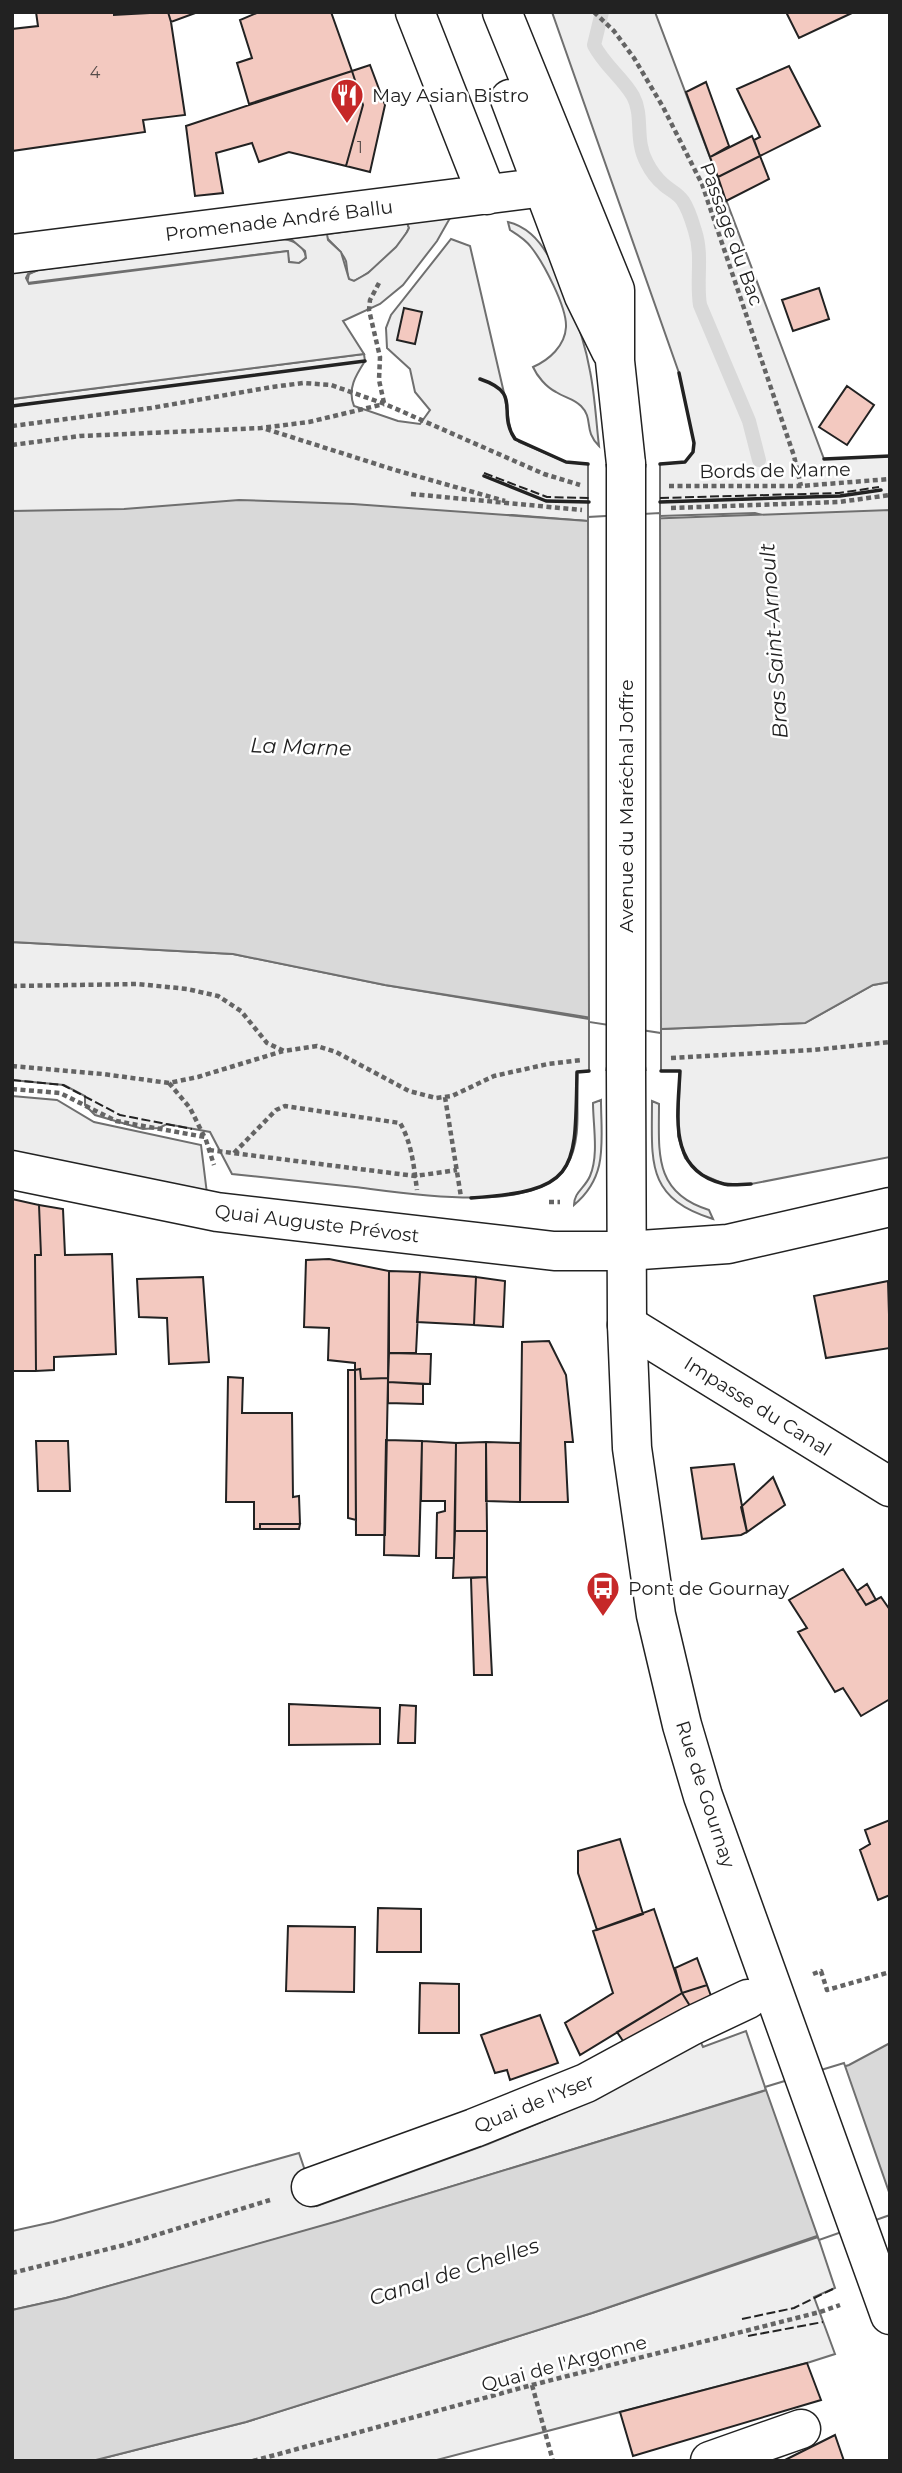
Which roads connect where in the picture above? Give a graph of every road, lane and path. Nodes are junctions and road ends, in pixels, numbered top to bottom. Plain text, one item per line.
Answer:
1 (415, 12) edge
2 (475, 12) edge
3 (502, 12) edge
4 (594, 12) edge
5 (545, 187) junction
6 (487, 195) junction
7 (12, 254) edge
8 (379, 283) dead end
9 (615, 361) junction
10 (385, 404) junction
11 (12, 426) edge
12 (261, 428) junction
13 (12, 445) edge
14 (890, 479) edge
15 (660, 486) dead end
16 (802, 486) junction
17 (589, 487) dead end
18 (411, 494) dead end
19 (890, 495) edge
20 (517, 504) junction
21 (660, 508) dead end
22 (589, 510) dead end
23 (12, 986) edge
24 (890, 1042) edge
25 (284, 1051) junction
26 (661, 1058) dead end
27 (589, 1059) dead end
28 (12, 1066) edge
29 (169, 1083) junction
30 (12, 1089) edge
31 (446, 1097) junction
32 (205, 1137) junction
33 (209, 1150) junction
34 (234, 1153) junction
35 (12, 1170) edge
36 (457, 1170) junction
37 (216, 1171) dead end
38 (415, 1176) junction
39 (418, 1195) dead end
40 (548, 1202) dead end
41 (560, 1202) dead end
42 (462, 1204) dead end
43 (890, 1207) edge
44 (626, 1251) junction
45 (627, 1325) junction
46 (890, 1487) edge
47 (890, 1972) edge
48 (810, 1975) dead end
49 (748, 1999) dead end
50 (310, 2187) joint
51 (12, 2273) edge
52 (881, 2293) edge
53 (532, 2385) junction
54 (801, 2429) dead end
55 (253, 2461) edge
56 (553, 2461) edge
57 (710, 2461) edge

1 - 6 main road
2 - 5 main road, Avenue du Maréchal Joffre
3 - 9 main road, Avenue du Maréchal Joffre
4 - 16 path, Passage du Bac
5 - 6 main road, Promenade André Ballu
5 - 9 main road, Avenue du Maréchal Joffre
6 - 7 main road, Promenade André Ballu
8 - 10 path
9 - 44 main road, Avenue du Maréchal Joffre, bridge
10 - 11 path
10 - 12 path
10 - 17 path
12 - 13 path
12 - 20 path
14 - 16 path, Bords de Marne
15 - 16 path, Bords de Marne
18 - 20 path
19 - 21 path, Bords de Marne
20 - 22 path
23 - 25 path
24 - 26 path
25 - 29 path
25 - 31 path
27 - 31 path
28 - 29 path
29 - 32 path
30 - 32 path
31 - 36 path
32 - 33 path
33 - 34 path
33 - 37 path
34 - 38 path
34 - 38 path
35 - 44 main road, Quai Auguste Prévost
36 - 38 path
36 - 42 path
38 - 39 path
40 - 41 path
43 - 44 main road, Quai Auguste Prévost
44 - 45 main road, Rue de Gournay
45 - 46 main road, Impasse du Canal
45 - 52 main road, Rue de Gournay
47 - 48 path
49 - 50 main road, Quai de l'Yser
50 - 51 path
52 - 53 path, Quai de l'Argonne
53 - 55 path, Quai de l'Argonne
53 - 56 path
54 - 57 main road

